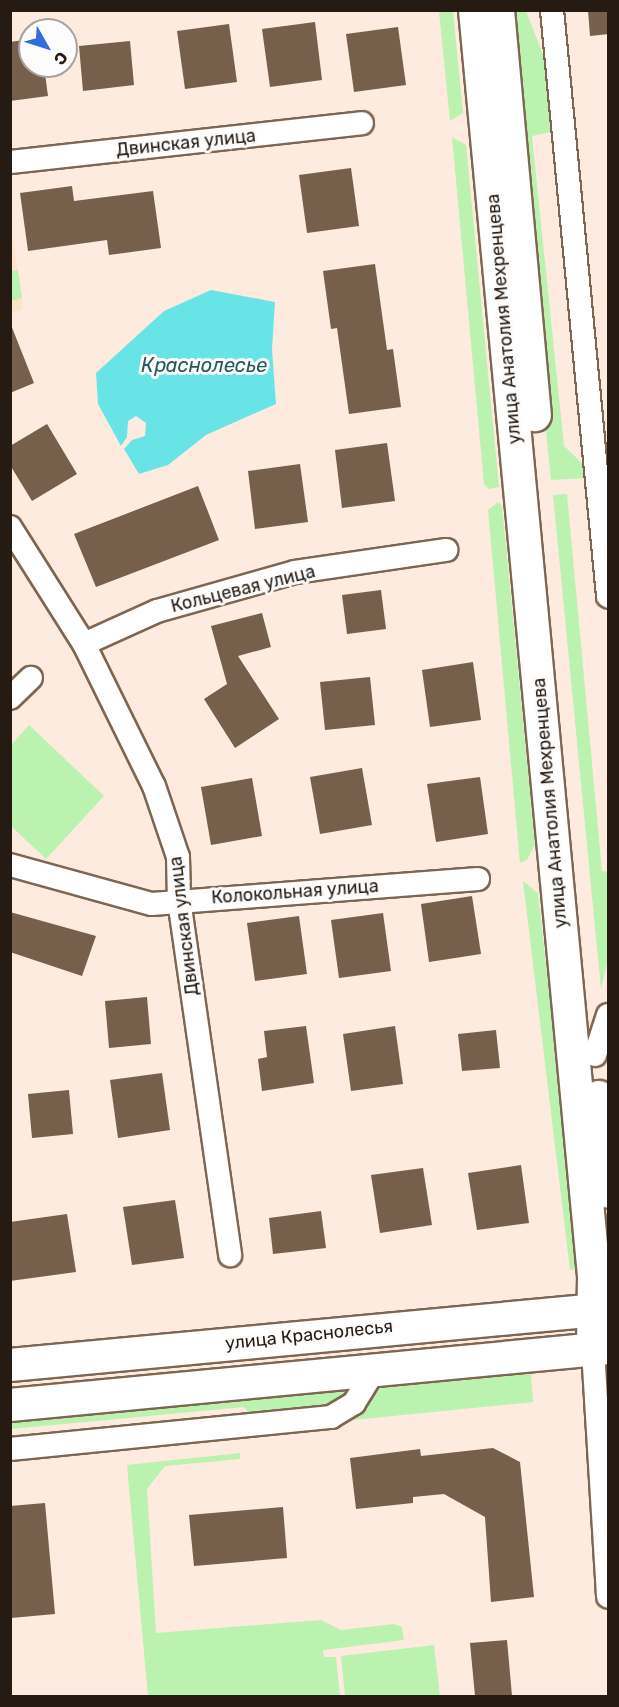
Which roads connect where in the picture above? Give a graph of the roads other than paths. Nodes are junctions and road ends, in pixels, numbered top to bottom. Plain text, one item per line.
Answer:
1 (475, 10) edge
2 (498, 10) edge
3 (541, 10) edge
4 (553, 21) edge
5 (362, 123) dead end
6 (10, 162) edge
7 (10, 527) edge
8 (446, 550) dead end
9 (609, 596) edge
10 (84, 644) junction
11 (31, 678) dead end
12 (10, 698) edge
13 (10, 865) edge
14 (478, 879) dead end
15 (179, 900) junction
16 (604, 1033) edge
17 (609, 1192) edge
18 (230, 1255) dead end
19 (602, 1310) edge
20 (601, 1349) edge
21 (10, 1365) edge
22 (375, 1369) junction
23 (10, 1405) edge
24 (10, 1449) edge
25 (609, 1597) edge

1 - 19 street, улица Анатолия Мехренцева
2 - 16 street, улица Анатолия Мехренцева
3 - 4 street
4 - 9 street
5 - 6 street, Двинская улица
7 - 10 street, Двинская улица
8 - 10 street, Кольцевая улица
10 - 15 street, Двинская улица
11 - 12 street
13 - 15 street, Колокольная улица
14 - 15 street, Колокольная улица
15 - 18 street, Двинская улица
16 - 17 street, улица Анатолия Мехренцева
19 - 20 street, улица Анатолия Мехренцева
19 - 21 street, улица Краснолесья
20 - 22 street
20 - 25 street, улица Анатолия Мехренцева
22 - 23 street
22 - 24 street

